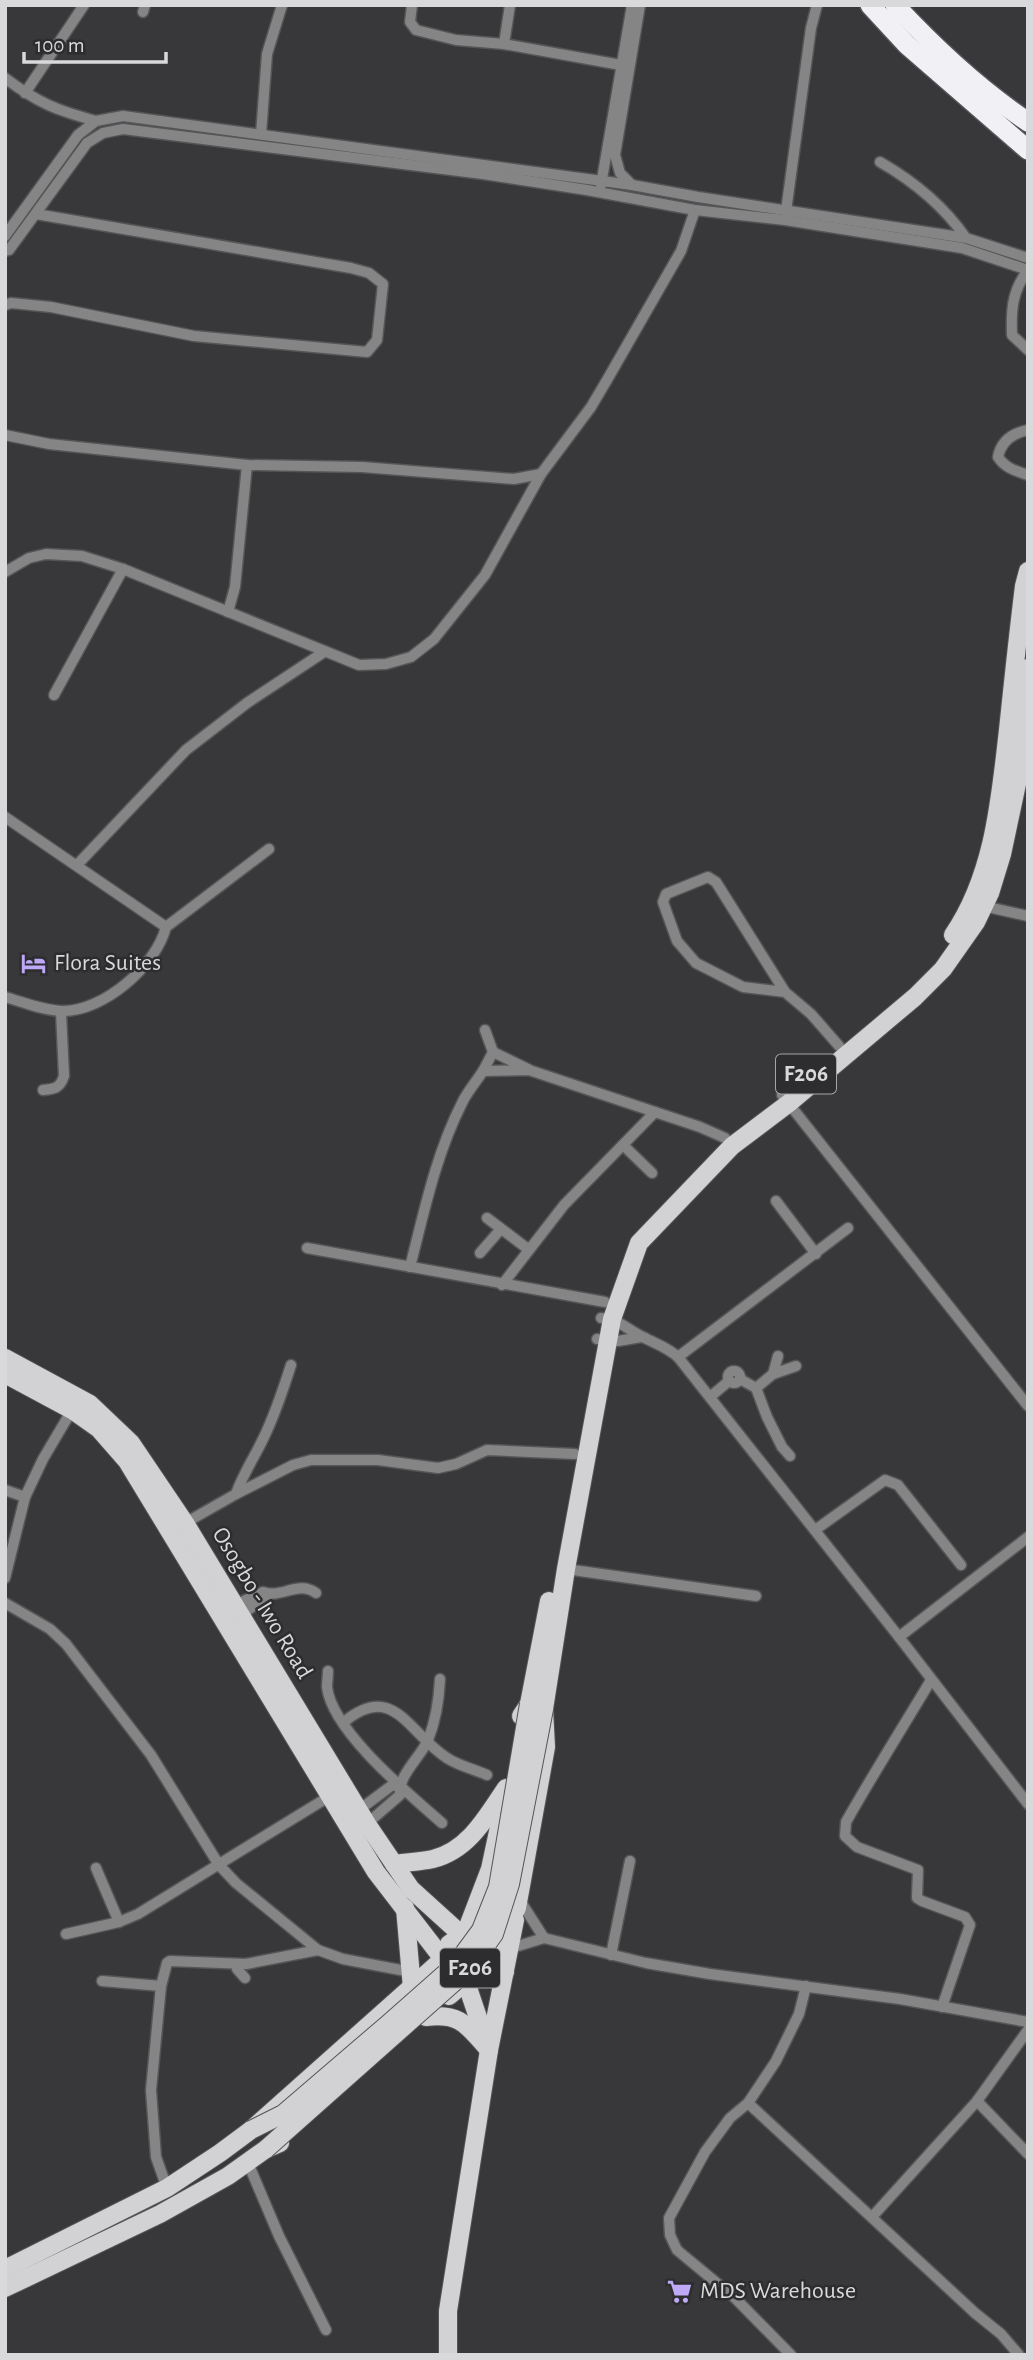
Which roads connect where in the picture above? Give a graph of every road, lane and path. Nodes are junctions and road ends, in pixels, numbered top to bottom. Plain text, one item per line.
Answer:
1 (84, 5) edge
2 (282, 5) edge
3 (412, 5) edge
4 (510, 5) edge
5 (632, 5) edge
6 (640, 5) edge
7 (817, 5) edge
8 (870, 5) edge
9 (895, 5) edge
10 (504, 44) junction
11 (621, 65) junction
12 (5, 78) edge
13 (25, 93) junction
14 (989, 105) junction
15 (1028, 114) edge
16 (96, 121) junction
17 (1028, 122) edge
18 (261, 134) junction
19 (1028, 139) edge
20 (1028, 150) edge
21 (880, 162) dead end
22 (603, 180) junction
23 (632, 185) junction
24 (600, 192) junction
25 (695, 210) junction
26 (786, 211) junction
27 (36, 214) junction
28 (5, 236) edge
29 (966, 238) junction
30 (5, 251) edge
31 (1028, 258) edge
32 (1028, 270) edge
33 (5, 305) edge
34 (1028, 350) edge
35 (1028, 430) edge
36 (5, 435) edge
37 (247, 465) junction
38 (541, 474) junction
39 (1028, 475) edge
40 (514, 479) junction
41 (529, 497) junction
42 (123, 569) junction
43 (1028, 571) edge
44 (5, 572) edge
45 (228, 612) junction
46 (324, 652) junction
47 (1028, 668) edge
48 (54, 695) dead end
49 (1023, 777) edge
50 (5, 817) edge
51 (269, 849) dead end
52 (77, 865) junction
53 (978, 905) junction
54 (1028, 916) edge
55 (166, 927) junction
56 (785, 992) junction
57 (5, 997) edge
58 (61, 1012) junction
59 (485, 1030) dead end
60 (839, 1046) junction
61 (493, 1052) junction
62 (529, 1070) junction
63 (483, 1072) junction
64 (43, 1090) dead end
65 (785, 1099) junction
66 (655, 1112) junction
67 (725, 1138) junction
68 (623, 1145) junction
69 (652, 1173) dead end
70 (776, 1201) dead end
71 (487, 1218) dead end
72 (848, 1228) dead end
73 (500, 1230) junction
74 (307, 1248) dead end
75 (528, 1249) junction
76 (480, 1253) dead end
77 (816, 1254) junction
78 (410, 1267) junction
79 (502, 1285) junction
80 (606, 1313) junction
81 (641, 1337) junction
82 (603, 1340) junction
83 (778, 1356) dead end
84 (678, 1357) junction
85 (5, 1358) edge
86 (290, 1365) dead end
87 (796, 1366) dead end
88 (5, 1374) edge
89 (773, 1374) junction
90 (755, 1388) junction
91 (710, 1397) junction
92 (1028, 1406) edge
93 (72, 1410) junction
94 (575, 1454) junction
95 (790, 1456) dead end
96 (5, 1490) edge
97 (236, 1494) junction
98 (25, 1497) junction
99 (185, 1524) junction
100 (815, 1530) junction
101 (1028, 1537) edge
102 (961, 1565) dead end
103 (566, 1569) junction
104 (5, 1578) edge
105 (316, 1593) dead end
106 (757, 1596) dead end
107 (5, 1604) edge
108 (238, 1610) junction
109 (899, 1637) junction
110 (328, 1671) dead end
111 (440, 1679) dead end
112 (932, 1680) junction
113 (537, 1707) junction
114 (344, 1722) junction
115 (427, 1742) junction
116 (487, 1775) dead end
117 (399, 1785) junction
118 (506, 1788) junction
119 (330, 1796) junction
120 (1028, 1804) edge
121 (356, 1822) junction
122 (442, 1823) dead end
123 (630, 1861) dead end
124 (219, 1864) junction
125 (394, 1864) junction
126 (96, 1868) dead end
127 (518, 1903) junction
128 (405, 1908) junction
129 (119, 1922) junction
130 (66, 1934) dead end
131 (464, 1937) junction
132 (544, 1938) junction
133 (510, 1948) junction
134 (318, 1950) junction
135 (488, 1955) junction
136 (611, 1955) junction
137 (443, 1959) junction
138 (505, 1972) junction
139 (414, 1980) junction
140 (102, 1981) dead end
141 (467, 1982) junction
142 (161, 1986) junction
143 (806, 1986) junction
144 (942, 2007) junction
145 (433, 2011) junction
146 (1028, 2022) edge
147 (1028, 2030) edge
148 (489, 2050) junction
149 (977, 2101) junction
150 (748, 2103) junction
151 (251, 2130) junction
152 (266, 2149) junction
153 (1028, 2154) edge
154 (248, 2163) junction
155 (167, 2188) junction
156 (872, 2217) junction
157 (28, 2267) junction
158 (5, 2269) edge
159 (5, 2288) edge
160 (326, 2330) dead end
161 (448, 2355) edge
162 (791, 2355) edge
163 (1019, 2355) edge

1 - 13 street
2 - 18 street
3 - 10 street
4 - 10 street
5 - 11 street
6 - 23 street
7 - 26 street
8 - 14 highway
9 - 14 highway
10 - 11 street
11 - 22 street
12 - 13 street
13 - 16 street
14 - 15 highway
14 - 17 highway
14 - 19 highway
14 - 20 highway
16 - 18 street
16 - 28 street
18 - 22 street
21 - 29 street
22 - 23 street
22 - 24 street
23 - 26 street
24 - 25 street
24 - 27 street
25 - 32 street
25 - 38 street
26 - 29 street
27 - 30 street
27 - 33 street
29 - 31 street
32 - 34 street
35 - 39 street
36 - 37 street
37 - 40 street
37 - 45 street
38 - 40 street
38 - 41 street
40 - 41 street
41 - 46 street
42 - 44 street
42 - 45 street
42 - 48 street
43 - 53 main road, F206
45 - 46 street
46 - 52 street
47 - 49 main road, F206
49 - 53 main road, F206
50 - 52 street
51 - 55 street
52 - 55 street
53 - 54 street
53 - 60 main road, F206
53 - 65 main road, F206
55 - 58 street
56 - 56 street
56 - 60 street
57 - 58 street
58 - 64 street
59 - 61 street
60 - 65 main road, F206
61 - 62 street
61 - 63 street
62 - 63 street
62 - 66 street
63 - 78 street
65 - 67 main road, F206
65 - 80 main road, F206
65 - 92 street
66 - 67 street
66 - 68 street
67 - 80 main road, F206
68 - 69 street
68 - 75 street
70 - 77 street
71 - 73 street
72 - 77 street
73 - 75 street
73 - 76 street
74 - 78 street
75 - 79 street
77 - 84 street
78 - 79 street
79 - 80 street
80 - 81 street
80 - 82 main road, F206
81 - 82 street
81 - 84 street
82 - 94 main road, F206
82 - 103 main road, F206
83 - 89 street
84 - 91 street
85 - 99 main road, Osogbo - Iwo Road
86 - 97 street
87 - 89 street
88 - 93 main road, Osogbo - Iwo Road
89 - 90 street
90 - 91 street
90 - 95 street
91 - 100 street
93 - 98 street
93 - 119 main road, Osogbo - Iwo Road
94 - 97 street
94 - 113 main road, F206
96 - 98 street
97 - 99 street
98 - 104 street
99 - 108 main road, Osogbo - Iwo Road
100 - 102 street
100 - 109 street
101 - 109 street
103 - 106 street
103 - 113 main road, F206
105 - 108 street
107 - 124 street
108 - 121 main road, Osogbo - Iwo Road
109 - 112 street
110 - 114 street
111 - 115 street
112 - 120 street
112 - 144 street
113 - 118 main road
113 - 127 main road
113 - 151 main road, F206, bridge
113 - 152 main road, F206, bridge
114 - 115 street
114 - 117 street
115 - 116 street
115 - 117 street
117 - 121 street
117 - 122 street
118 - 125 main road
118 - 131 main road
119 - 121 main road, Osogbo - Iwo Road
119 - 124 street
121 - 125 main road, Osogbo - Iwo Road
121 - 128 main road, Osogbo - Iwo Road
123 - 136 street
124 - 129 street
124 - 134 street
125 - 131 main road, Osogbo - Iwo Road
126 - 129 street
127 - 132 street
127 - 133 main road, F206
127 - 135 main road
128 - 137 main road, Osogbo - Iwo Road
128 - 139 main road
129 - 130 street
131 - 135 main road
131 - 137 main road
132 - 133 street
132 - 136 street
133 - 135 street
133 - 138 main road, F206
134 - 139 street
134 - 142 street
135 - 138 main road
135 - 141 main road
136 - 143 street
137 - 139 main road
137 - 141 main road
138 - 148 main road, F206
139 - 145 main road
139 - 151 main road
140 - 142 street
141 - 145 main road
141 - 148 main road
142 - 155 street
143 - 144 street
143 - 150 street
144 - 146 street
145 - 148 main road
145 - 152 main road
147 - 149 street
148 - 161 main road, F206
149 - 153 street
149 - 156 street
150 - 156 street
150 - 162 street
151 - 155 main road
152 - 154 main road
154 - 157 main road
154 - 160 street
155 - 157 main road
156 - 163 street
157 - 158 main road
157 - 159 main road

